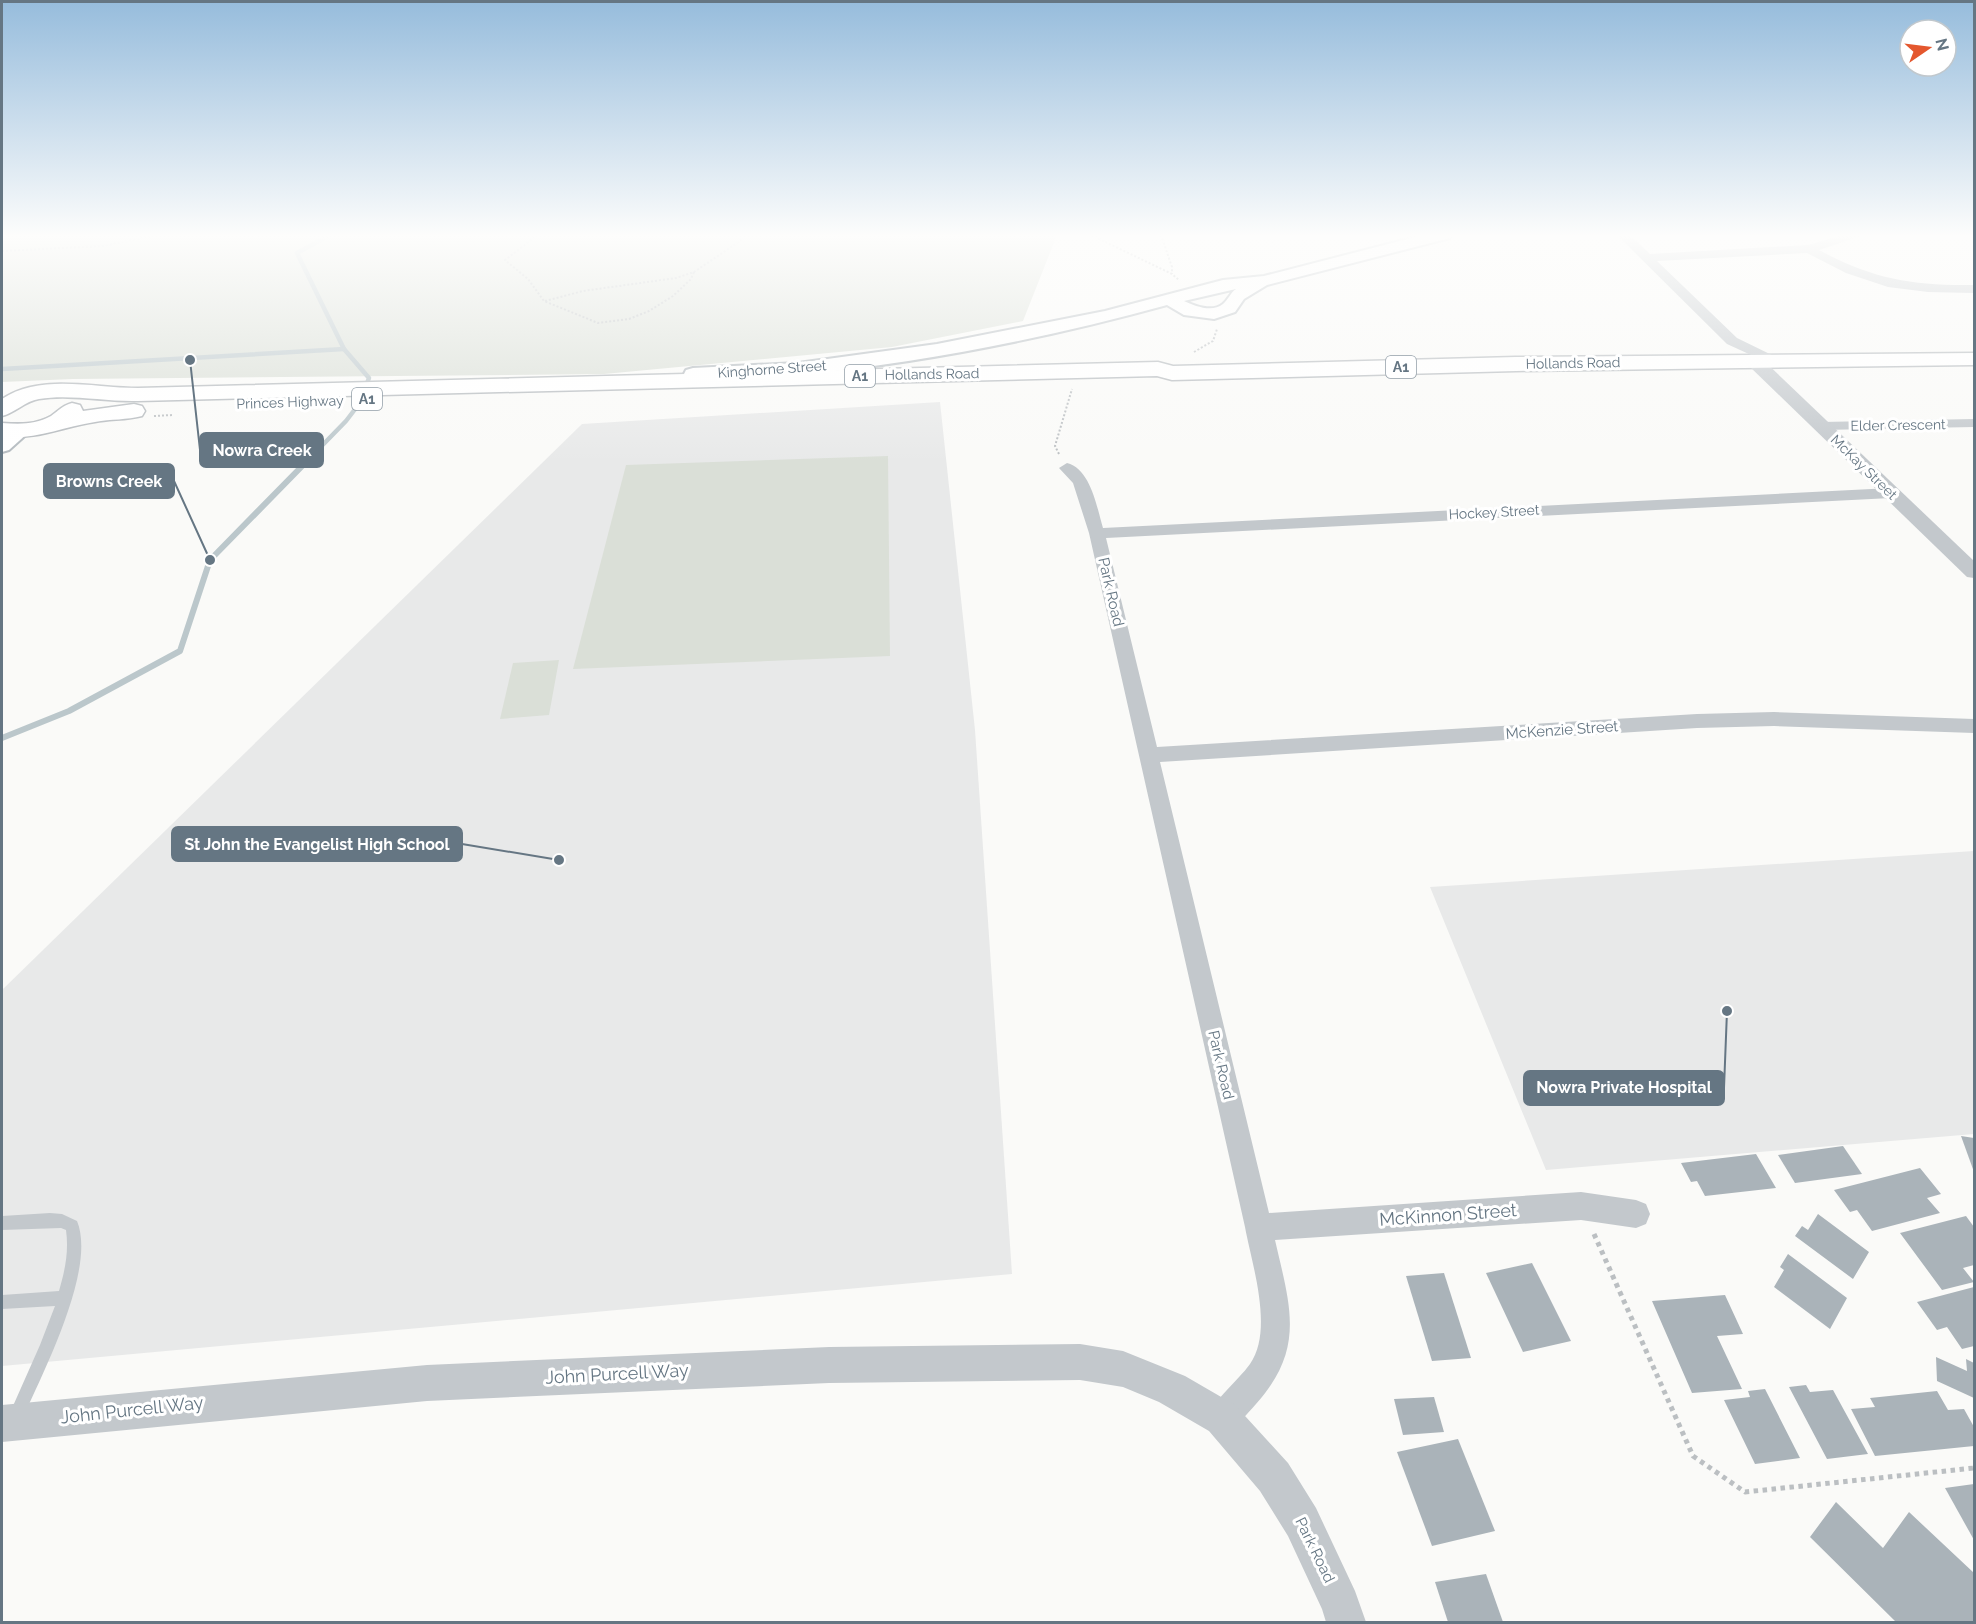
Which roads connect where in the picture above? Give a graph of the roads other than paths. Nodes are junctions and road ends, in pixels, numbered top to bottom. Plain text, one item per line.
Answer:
1 (1125, 311) edge
2 (1190, 311) edge
3 (1222, 311) edge
4 (1701, 311) edge
5 (1974, 359) edge
6 (1765, 362) junction
7 (555, 389) junction
8 (74, 391) junction
9 (324, 395) junction
10 (5, 404) edge
11 (1974, 423) edge
12 (55, 424) junction
13 (1821, 426) junction
14 (7, 436) edge
15 (1067, 468) road end
16 (1891, 493) junction
17 (1097, 533) junction
18 (1974, 572) edge
19 (1974, 726) edge
20 (1149, 755) junction
21 (1636, 1214) dead end
22 (2, 1223) edge
23 (1258, 1227) junction
24 (65, 1298) junction
25 (2, 1302) edge
26 (1222, 1418) junction
27 (8, 1423) edge
28 (1346, 1623) edge

1 - 7 main road, Kinghorne Street
2 - 3 main road, Kinghorne Street
4 - 6 street, McKay Street
5 - 6 highway, Hollands Road / A1
6 - 7 highway, Hollands Road / A1
6 - 13 street, McKay Street
7 - 9 highway, Princes Highway / A1
8 - 9 highway, Princes Highway / A1
8 - 10 highway, A1
8 - 12 highway, A1
9 - 12 highway, Princes Highway / A1
11 - 13 street, Elder Crescent
12 - 14 highway, A1
13 - 16 street, McKay Street
15 - 17 street, Park Road
16 - 17 street, Hockey Street
16 - 18 street, McKay Street
17 - 20 street, Park Road
19 - 20 street, McKenzie Street
20 - 23 street, Park Road
21 - 23 street, McKinnon Street
22 - 24 lane
23 - 26 street, Park Road
24 - 25 lane
24 - 27 lane
26 - 27 street, John Purcell Way
26 - 28 street, Park Road

